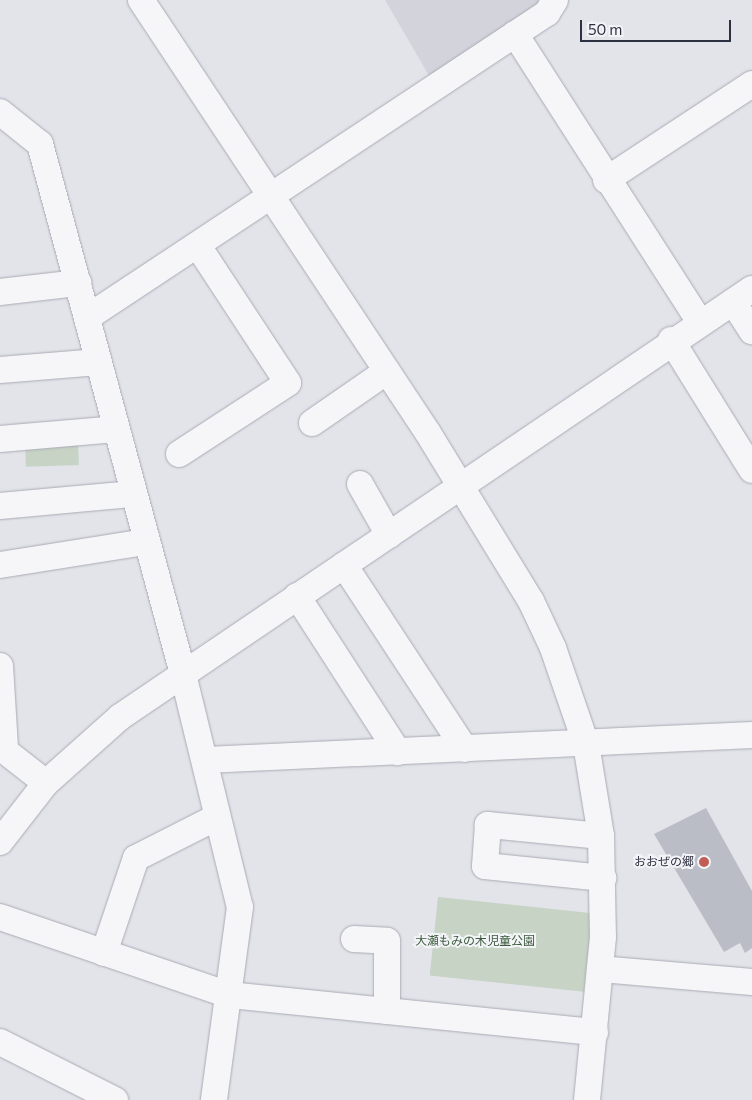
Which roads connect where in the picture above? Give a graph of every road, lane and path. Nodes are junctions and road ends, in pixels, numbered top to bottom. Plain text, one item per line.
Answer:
1 (141, 0) edge
2 (555, 0) edge
3 (515, 34) junction
4 (752, 84) edge
5 (0, 112) edge
6 (606, 180) junction
7 (271, 196) junction
8 (198, 246) junction
9 (78, 283) junction
10 (0, 292) edge
11 (742, 295) edge
12 (88, 317) junction
13 (699, 321) junction
14 (752, 331) edge
15 (671, 340) junction
16 (99, 362) junction
17 (0, 370) edge
18 (387, 372) junction
19 (312, 423) dead end
20 (116, 429) junction
21 (0, 439) edge
22 (178, 454) dead end
23 (752, 470) edge
24 (360, 484) dead end
25 (459, 487) junction
26 (133, 494) junction
27 (0, 506) edge
28 (389, 535) junction
29 (146, 542) junction
30 (0, 565) edge
31 (344, 565) junction
32 (297, 596) junction
33 (0, 666) edge
34 (183, 674) junction
35 (752, 735) edge
36 (586, 744) junction
37 (2, 747) edge
38 (465, 749) junction
39 (398, 752) junction
40 (205, 760) junction
41 (46, 783) junction
42 (217, 817) junction
43 (601, 836) junction
44 (0, 842) edge
45 (603, 878) junction
46 (0, 917) edge
47 (354, 939) dead end
48 (104, 953) junction
49 (600, 969) junction
50 (752, 982) edge
51 (229, 995) junction
52 (387, 1011) junction
53 (595, 1032) junction
54 (0, 1042) edge
55 (108, 1099) edge
56 (214, 1100) edge
57 (587, 1100) edge

1 - 7 street
2 - 3 street
3 - 6 street
3 - 7 street
4 - 6 street
5 - 9 street
6 - 13 street
7 - 8 street
7 - 18 street
8 - 12 street
8 - 22 street
9 - 10 street
9 - 12 street
11 - 13 street
11 - 14 street
12 - 16 street
13 - 15 street
15 - 23 street
15 - 25 street
16 - 17 street
16 - 20 street
18 - 19 street
18 - 25 street
20 - 21 street
20 - 26 street
24 - 28 street
25 - 28 street
25 - 36 street
26 - 27 street
26 - 29 street
28 - 31 street
29 - 30 street
29 - 34 street
31 - 32 street
31 - 38 street
32 - 34 street
32 - 39 street
33 - 37 street
34 - 40 street
34 - 41 street
35 - 36 street
36 - 38 street
36 - 43 street
37 - 41 street
38 - 39 street
39 - 40 street
40 - 42 street
41 - 44 street
42 - 48 street
42 - 51 street
43 - 45 street
43 - 45 street
45 - 49 street
46 - 48 street
47 - 52 street
48 - 51 street
49 - 50 street
49 - 53 street
51 - 52 street
51 - 56 street
52 - 53 street
53 - 57 street
54 - 55 street

